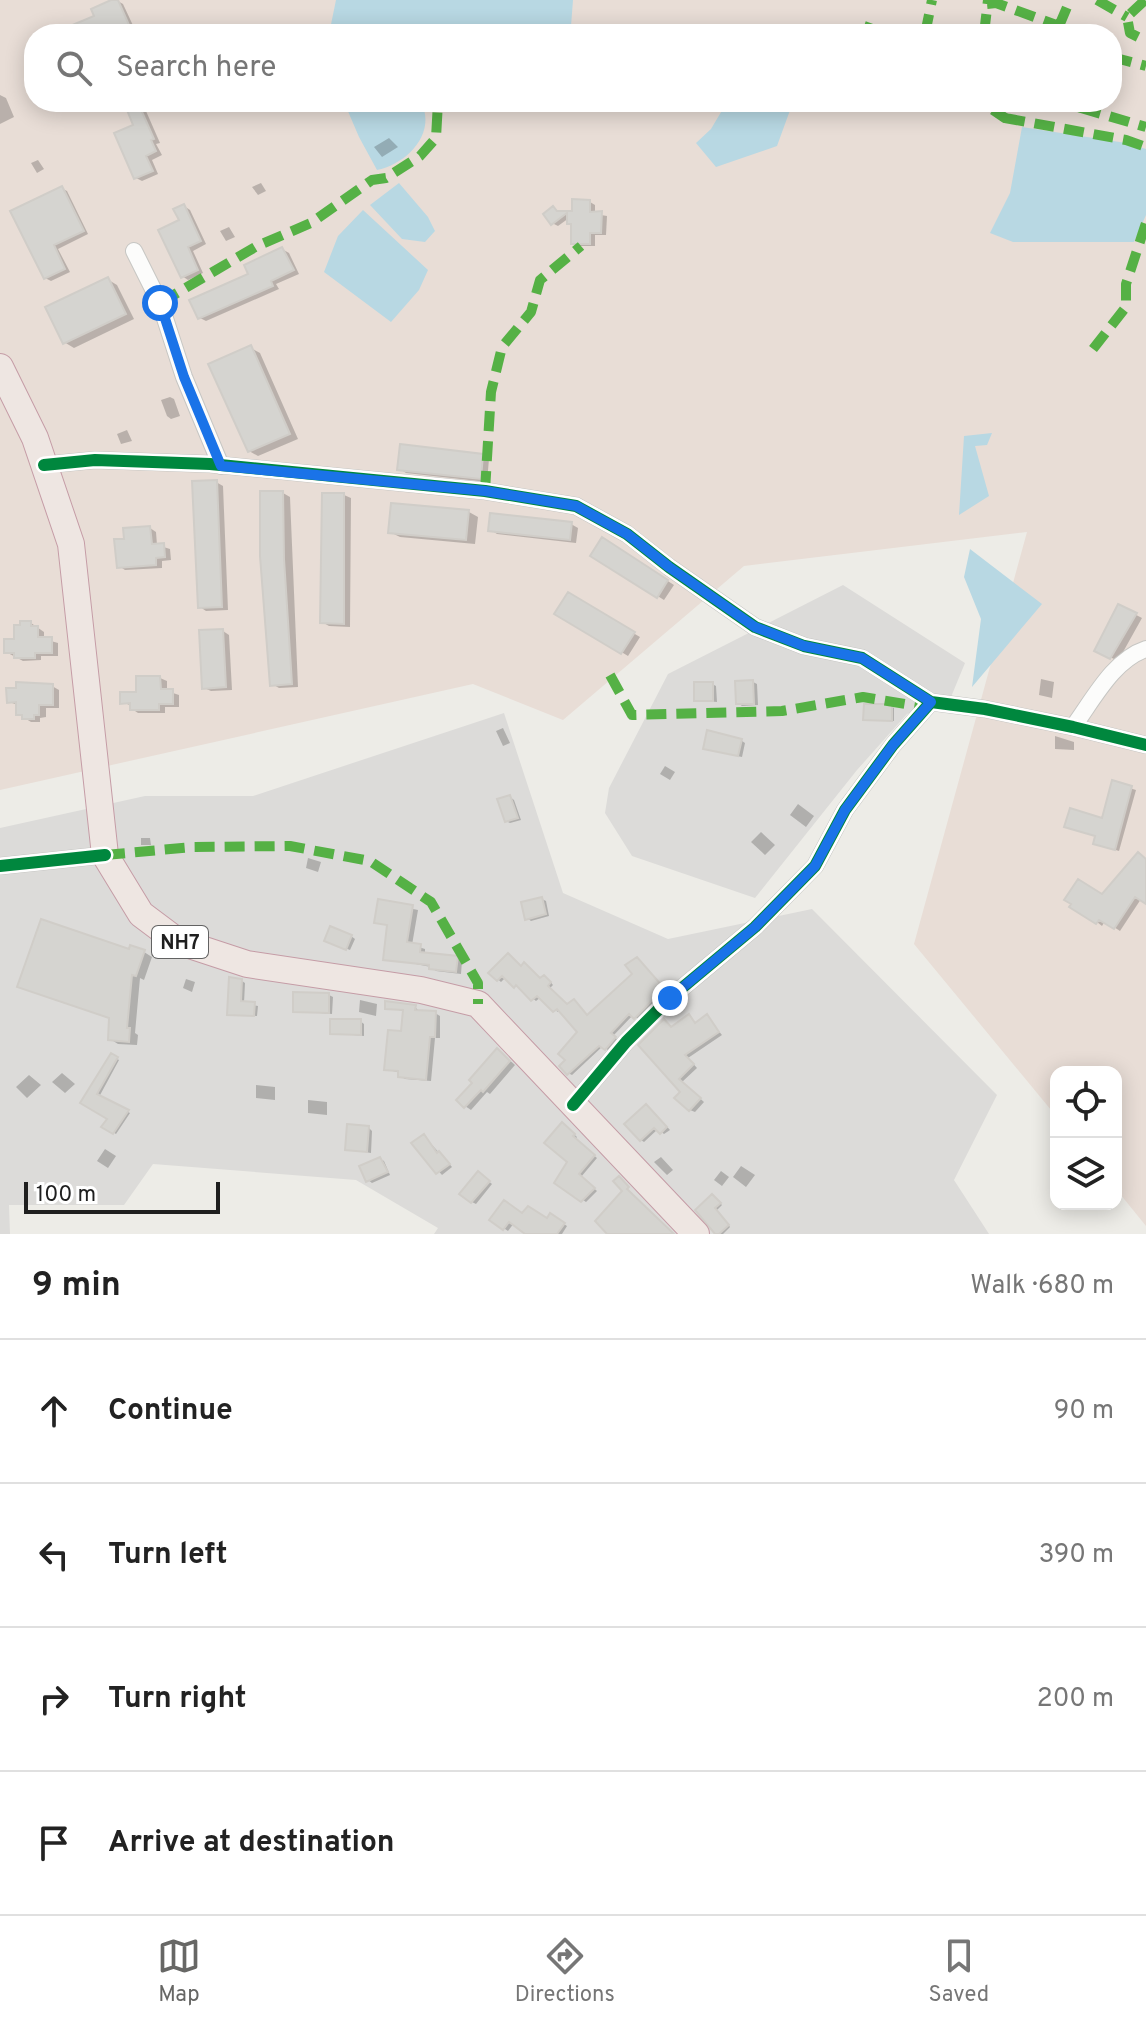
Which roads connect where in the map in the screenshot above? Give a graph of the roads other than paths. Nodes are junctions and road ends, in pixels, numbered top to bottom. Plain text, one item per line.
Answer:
1 (134, 251) dead end
2 (0, 367) edge
3 (44, 465) junction
4 (221, 466) junction
5 (1146, 649) edge
6 (931, 702) junction
7 (1073, 727) junction
8 (1146, 745) edge
9 (105, 855) junction
10 (0, 866) edge
11 (573, 1105) junction
12 (696, 1234) edge

1 - 4 street
2 - 3 highway, NH7
3 - 4 street
3 - 9 highway, NH7
4 - 6 street
5 - 7 street
6 - 7 street
6 - 11 street
7 - 8 street
9 - 10 street
9 - 11 highway, NH7
11 - 12 highway, NH7

